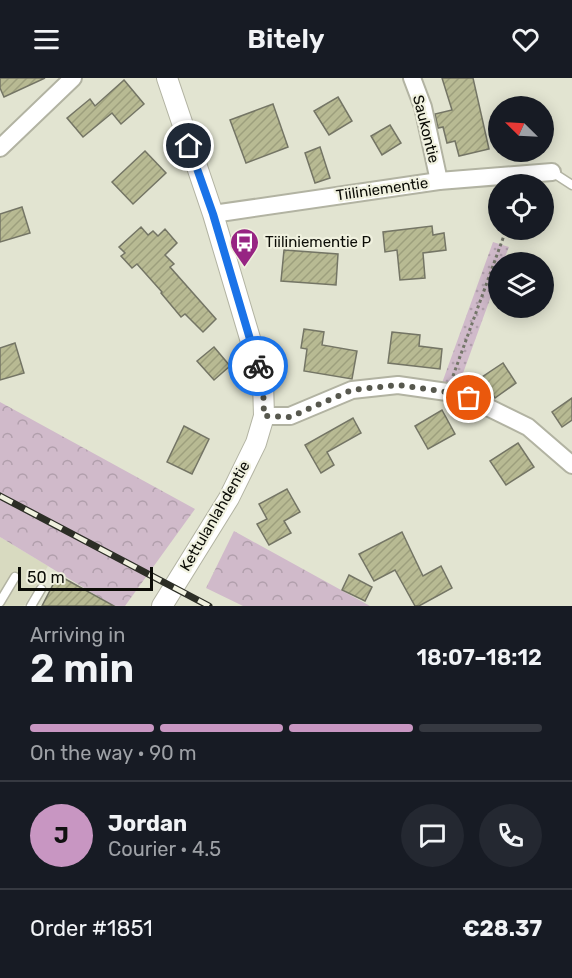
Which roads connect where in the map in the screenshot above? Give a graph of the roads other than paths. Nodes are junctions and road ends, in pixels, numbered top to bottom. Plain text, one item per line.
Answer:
1 (73, 78) edge
2 (167, 78) edge
3 (412, 78) edge
4 (0, 148) edge
5 (552, 172) joint
6 (439, 181) junction
7 (572, 185) edge
8 (213, 214) junction
9 (264, 416) junction
10 (572, 465) edge
11 (15, 576) dead end
12 (41, 590) dead end
13 (0, 602) edge
14 (31, 606) edge
15 (162, 606) edge

1 - 4 street
2 - 8 street, Kettulanlahdentie
3 - 6 street, Saukontie
5 - 6 street, Tiiliniementie
5 - 7 lane
6 - 8 street, Tiiliniementie
8 - 9 street, Kettulanlahdentie
9 - 10 street
9 - 15 street, Kettulanlahdentie
11 - 13 lane
12 - 14 lane

